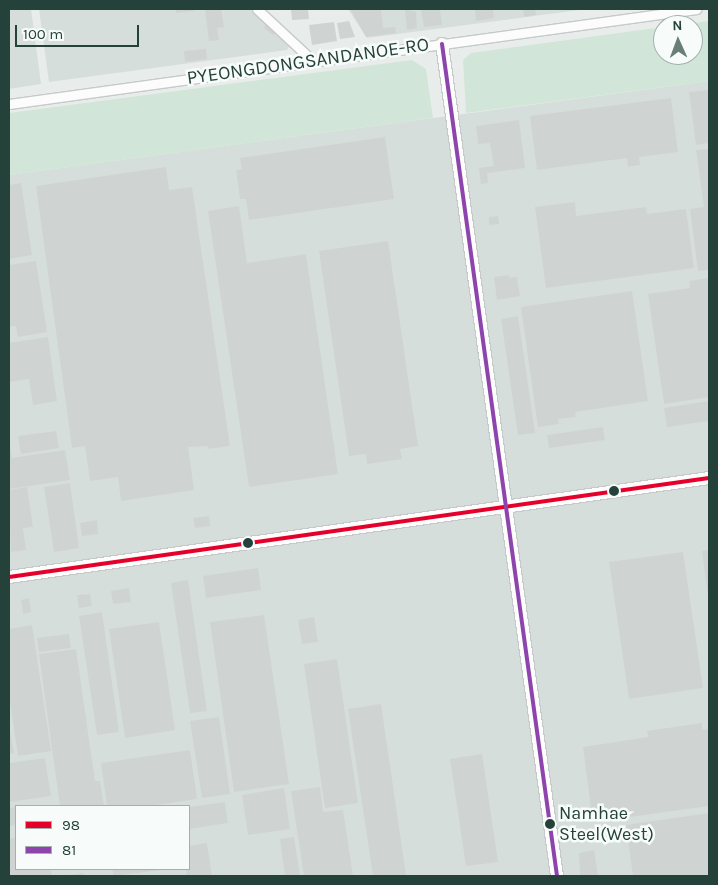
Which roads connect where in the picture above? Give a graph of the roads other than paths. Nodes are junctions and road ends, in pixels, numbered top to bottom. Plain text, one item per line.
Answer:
1 (257, 9) edge
2 (696, 9) edge
3 (442, 44) junction
4 (314, 62) junction
5 (9, 104) edge
6 (709, 478) edge
7 (506, 505) junction
8 (9, 577) edge
9 (557, 876) edge

1 - 4 street
2 - 3 street, PYEONGDONGSANDANOE-RO
3 - 4 street, PYEONGDONGSANDANOE-RO
3 - 7 street
4 - 5 street, PYEONGDONGSANDANOE-RO
6 - 7 street
7 - 8 street
7 - 9 street

